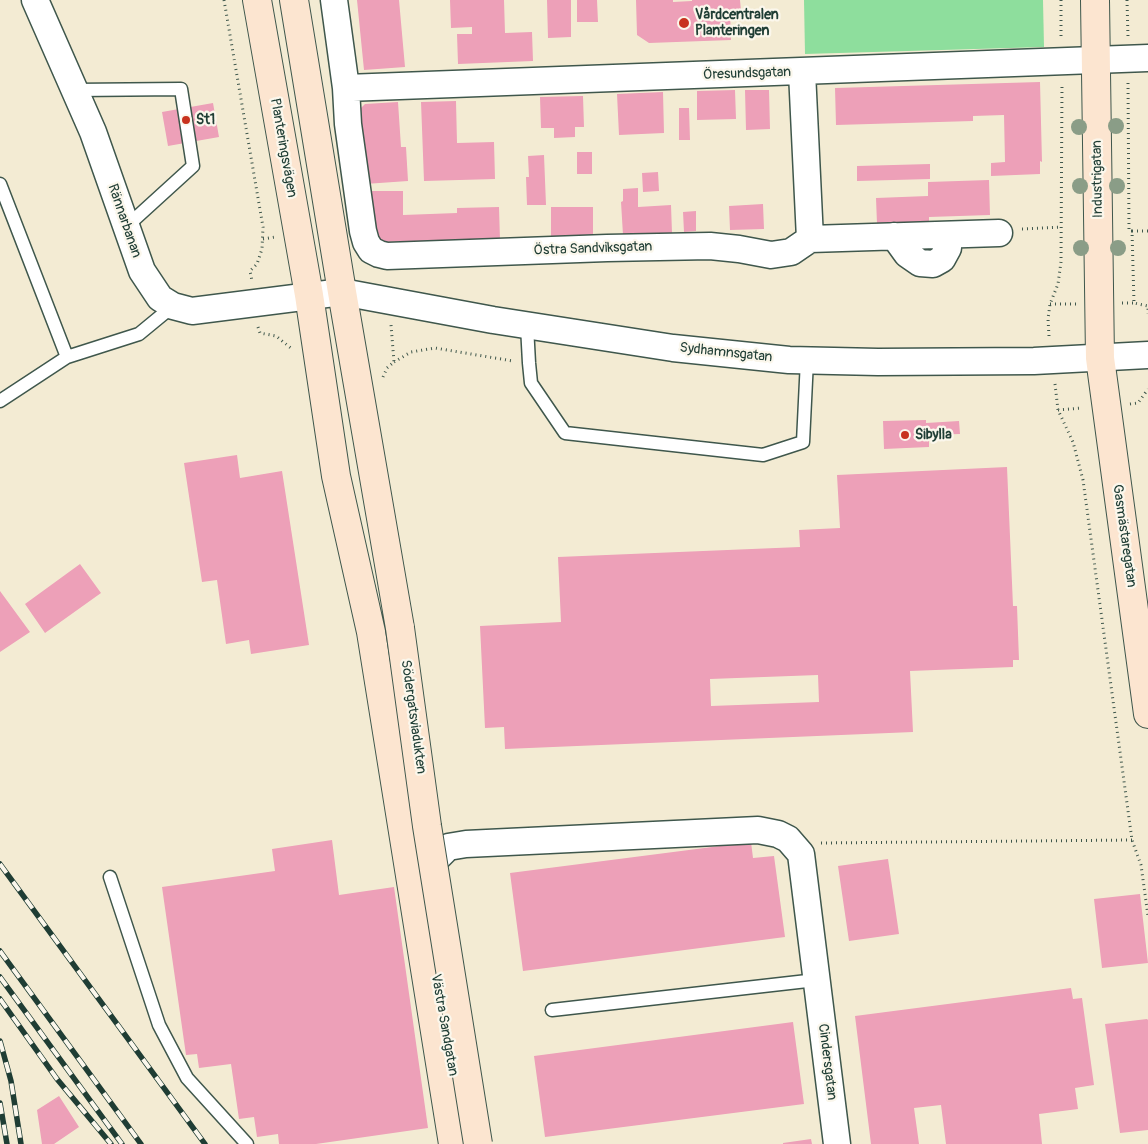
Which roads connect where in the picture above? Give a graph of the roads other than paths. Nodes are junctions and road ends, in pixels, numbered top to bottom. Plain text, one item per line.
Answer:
1 (35, 0) edge
2 (258, 0) edge
3 (294, 0) edge
4 (334, 0) edge
5 (1095, 0) edge
6 (1138, 59) edge
7 (1096, 61) junction
8 (802, 72) junction
9 (346, 88) junction
10 (75, 90) junction
11 (0, 184) edge
12 (126, 227) junction
13 (999, 233) road end
14 (810, 239) junction
15 (342, 292) junction
16 (309, 295) junction
17 (173, 306) junction
18 (527, 326) junction
19 (1148, 355) edge
20 (67, 356) junction
21 (1100, 358) junction
22 (807, 360) junction
23 (0, 401) edge
24 (1148, 714) edge
25 (794, 844) joint
26 (110, 877) dead end
27 (816, 980) junction
28 (552, 1010) dead end
29 (247, 1144) edge
30 (453, 1144) edge
31 (464, 1144) edge
32 (478, 1144) edge
33 (837, 1144) edge

1 - 10 street, Rännarbanan
2 - 16 main road, Planteringsvägen
3 - 15 main road
4 - 9 street
5 - 7 main road, Industrigatan
6 - 7 street, Öresundsgatan
7 - 8 street, Öresundsgatan
7 - 21 main road, Industrigatan
8 - 9 street, Öresundsgatan
8 - 14 street
9 - 14 street, Östra Sandviksgatan
10 - 12 street, Rännarbanan
10 - 12 lane
11 - 20 lane
12 - 17 street, Rännarbanan
13 - 14 street
15 - 16 street, Sydhamnsgatan
15 - 18 street, Sydhamnsgatan
15 - 32 main road, Södergatsviadukten, bridge
16 - 17 street, Rännarbanan
16 - 30 main road, Södergatsviadukten
17 - 20 lane
18 - 22 street, Sydhamnsgatan
18 - 22 lane
19 - 21 street, Sydhamnsgatan
20 - 23 lane
21 - 22 street, Sydhamnsgatan
21 - 24 main road, Gasmästaregatan
25 - 27 street, Cindersgatan
25 - 31 street, Västra Sandgatan
26 - 29 lane
27 - 28 lane
27 - 33 street, Cindersgatan

